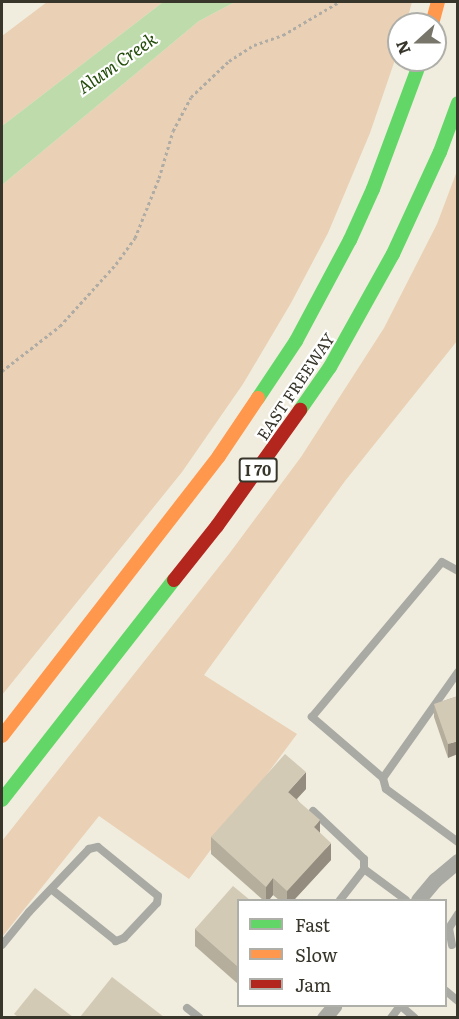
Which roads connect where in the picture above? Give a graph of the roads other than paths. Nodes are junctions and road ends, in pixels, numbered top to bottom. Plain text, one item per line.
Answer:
1 (417, 72) edge
2 (458, 103) edge
3 (458, 571) edge
4 (458, 672) edge
5 (2, 736) edge
6 (383, 778) junction
7 (2, 800) edge
8 (313, 811) edge
9 (458, 843) edge
10 (458, 861) edge
11 (364, 869) junction
12 (51, 890) junction
13 (341, 899) edge
14 (405, 899) edge
15 (419, 899) edge
16 (458, 914) edge
17 (2, 945) edge
18 (452, 945) dead end
19 (403, 1007) edge
20 (187, 1008) dead end
21 (200, 1017) edge
22 (415, 1017) edge

1 - 5 highway, EAST FREEWAY / I 70
2 - 7 highway, EAST FREEWAY / I 70
3 - 6 lane
4 - 6 lane
6 - 9 lane
8 - 11 lane
10 - 15 street
11 - 13 lane
11 - 14 lane
12 - 12 lane
12 - 17 lane
16 - 18 lane
19 - 22 lane
20 - 21 lane

